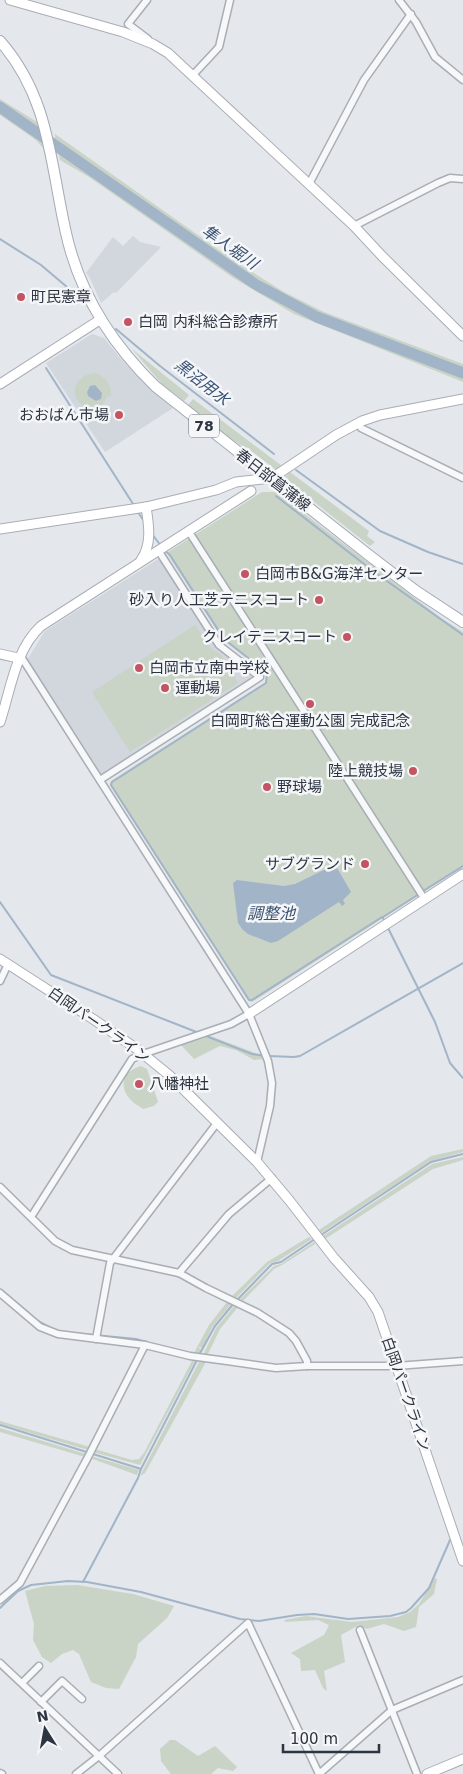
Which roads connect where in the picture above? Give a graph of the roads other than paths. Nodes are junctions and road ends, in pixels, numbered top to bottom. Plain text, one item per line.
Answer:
1 (10, 0) edge
2 (147, 0) edge
3 (230, 0) edge
4 (399, 0) edge
5 (411, 14) junction
6 (0, 40) edge
7 (155, 45) junction
8 (193, 75) junction
9 (463, 80) edge
10 (463, 179) edge
11 (309, 184) junction
12 (354, 226) junction
13 (101, 319) junction
14 (463, 336) edge
15 (0, 384) edge
16 (463, 399) edge
17 (358, 423) junction
18 (272, 478) junction
19 (463, 478) edge
20 (251, 491) dead end
21 (146, 508) junction
22 (0, 528) edge
23 (191, 535) dead end
24 (158, 550) junction
25 (140, 562) junction
26 (463, 622) edge
27 (0, 654) edge
28 (19, 656) junction
29 (0, 722) edge
30 (100, 780) junction
31 (463, 874) edge
32 (422, 895) dead end
33 (0, 959) edge
34 (8, 964) junction
35 (0, 981) edge
36 (249, 1014) junction
37 (143, 1054) junction
38 (217, 1123) junction
39 (258, 1162) junction
40 (272, 1178) junction
41 (0, 1187) edge
42 (31, 1217) junction
43 (112, 1259) junction
44 (179, 1273) junction
45 (0, 1293) edge
46 (96, 1339) junction
47 (145, 1345) junction
48 (463, 1361) edge
49 (307, 1366) junction
50 (396, 1366) junction
51 (463, 1561) edge
52 (0, 1600) edge
53 (360, 1630) dead end
54 (0, 1662) edge
55 (39, 1666) dead end
56 (463, 1680) edge
57 (22, 1683) junction
58 (82, 1700) dead end
59 (41, 1702) junction
60 (392, 1710) junction
61 (99, 1756) junction
62 (463, 1760) edge
63 (76, 1774) edge
64 (118, 1774) edge
65 (319, 1774) edge
66 (417, 1774) edge
67 (427, 1774) edge

1 - 7 street
2 - 7 street
3 - 8 street
4 - 5 street
5 - 9 street
5 - 11 street
6 - 13 main road, 春日部菖蒲線 / 78
7 - 8 street
8 - 11 street
10 - 12 street
11 - 12 street
12 - 14 street
13 - 15 street
13 - 18 main road, 春日部菖蒲線 / 78
16 - 17 street
17 - 18 street
17 - 19 street
18 - 21 street
18 - 26 main road, 春日部菖蒲線 / 78
20 - 24 street
21 - 22 street
21 - 25 street
23 - 32 street
24 - 25 street
24 - 30 street
25 - 28 street
27 - 28 street
28 - 29 street
28 - 30 street
30 - 36 street
31 - 36 street
33 - 34 street, 白岡パークライン
34 - 35 street
34 - 37 street, 白岡パークライン
36 - 37 street
36 - 39 street
37 - 38 street, 白岡パークライン
37 - 42 street
38 - 39 street, 白岡パークライン
38 - 43 street
39 - 40 street, 白岡パークライン
40 - 44 street
40 - 50 street, 白岡パークライン
41 - 42 street
42 - 43 street
43 - 44 street
43 - 46 street
44 - 49 street
45 - 46 street
46 - 47 street
47 - 49 street
47 - 52 street
48 - 50 street
49 - 50 street
50 - 51 street, 白岡パークライン
53 - 60 street
54 - 57 street
55 - 57 street
56 - 60 street
57 - 59 street
58 - 59 street
59 - 61 street
60 - 65 street
60 - 66 street
61 - 63 street
61 - 64 street
61 - 65 street
62 - 67 street

